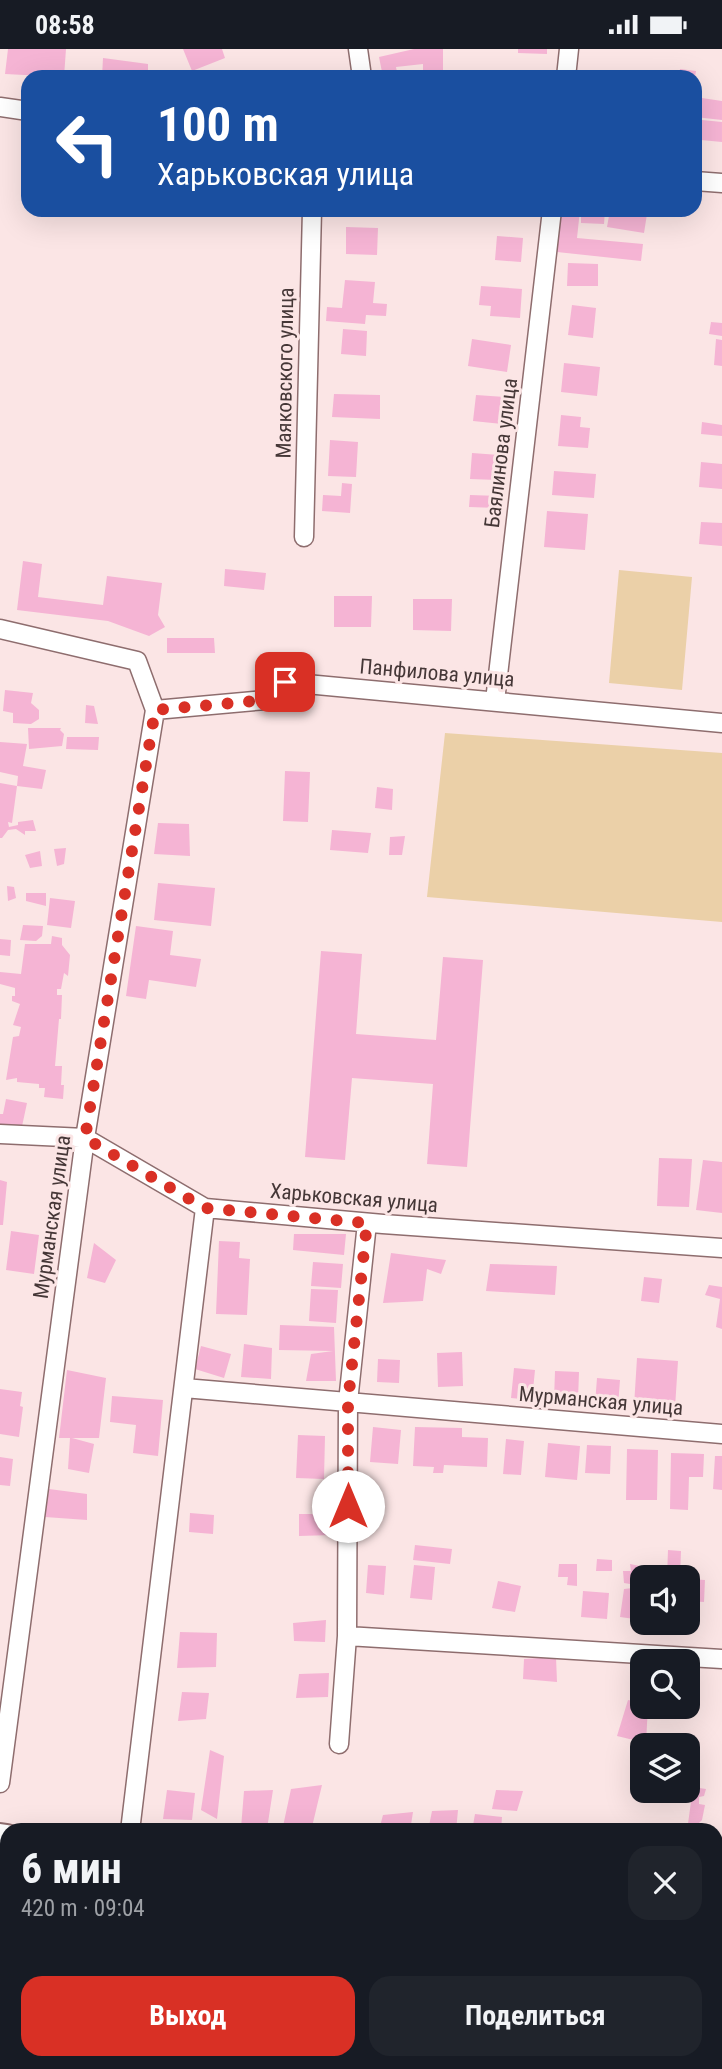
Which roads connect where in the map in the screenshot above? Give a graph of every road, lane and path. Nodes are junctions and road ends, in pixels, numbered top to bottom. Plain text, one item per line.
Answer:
1 (358, 49) edge
2 (569, 49) edge
3 (361, 70) edge
4 (567, 70) edge
5 (0, 107) edge
6 (21, 110) edge
7 (702, 182) edge
8 (722, 183) edge
9 (312, 217) edge
10 (551, 217) edge
11 (304, 537) dead end
12 (0, 629) edge
13 (495, 701) junction
14 (155, 710) junction
15 (722, 723) edge
16 (0, 1135) edge
17 (85, 1138) junction
18 (205, 1208) junction
19 (367, 1223) junction
20 (722, 1248) edge
21 (184, 1388) junction
22 (348, 1402) junction
23 (722, 1434) edge
24 (347, 1636) junction
25 (722, 1659) edge
26 (339, 1744) dead end
27 (0, 1783) edge
28 (131, 1823) edge

1 - 3 street
2 - 4 street
5 - 6 street
7 - 8 street
9 - 11 street, Маяковского улица
10 - 13 street, Баялинова улица
12 - 14 street, Мурманская улица
13 - 14 street, Панфилова улица
13 - 15 street, Панфилова улица
14 - 17 street, Мурманская улица
16 - 17 street, Харьковская улица
17 - 18 street, Харьковская улица
17 - 27 street, Мурманская улица
18 - 19 street, Харьковская улица
18 - 21 street
19 - 20 street, Харьковская улица
19 - 22 street
21 - 22 street, Мурманская улица
21 - 28 street
22 - 23 street, Мурманская улица
22 - 24 street
24 - 25 street
24 - 26 street

